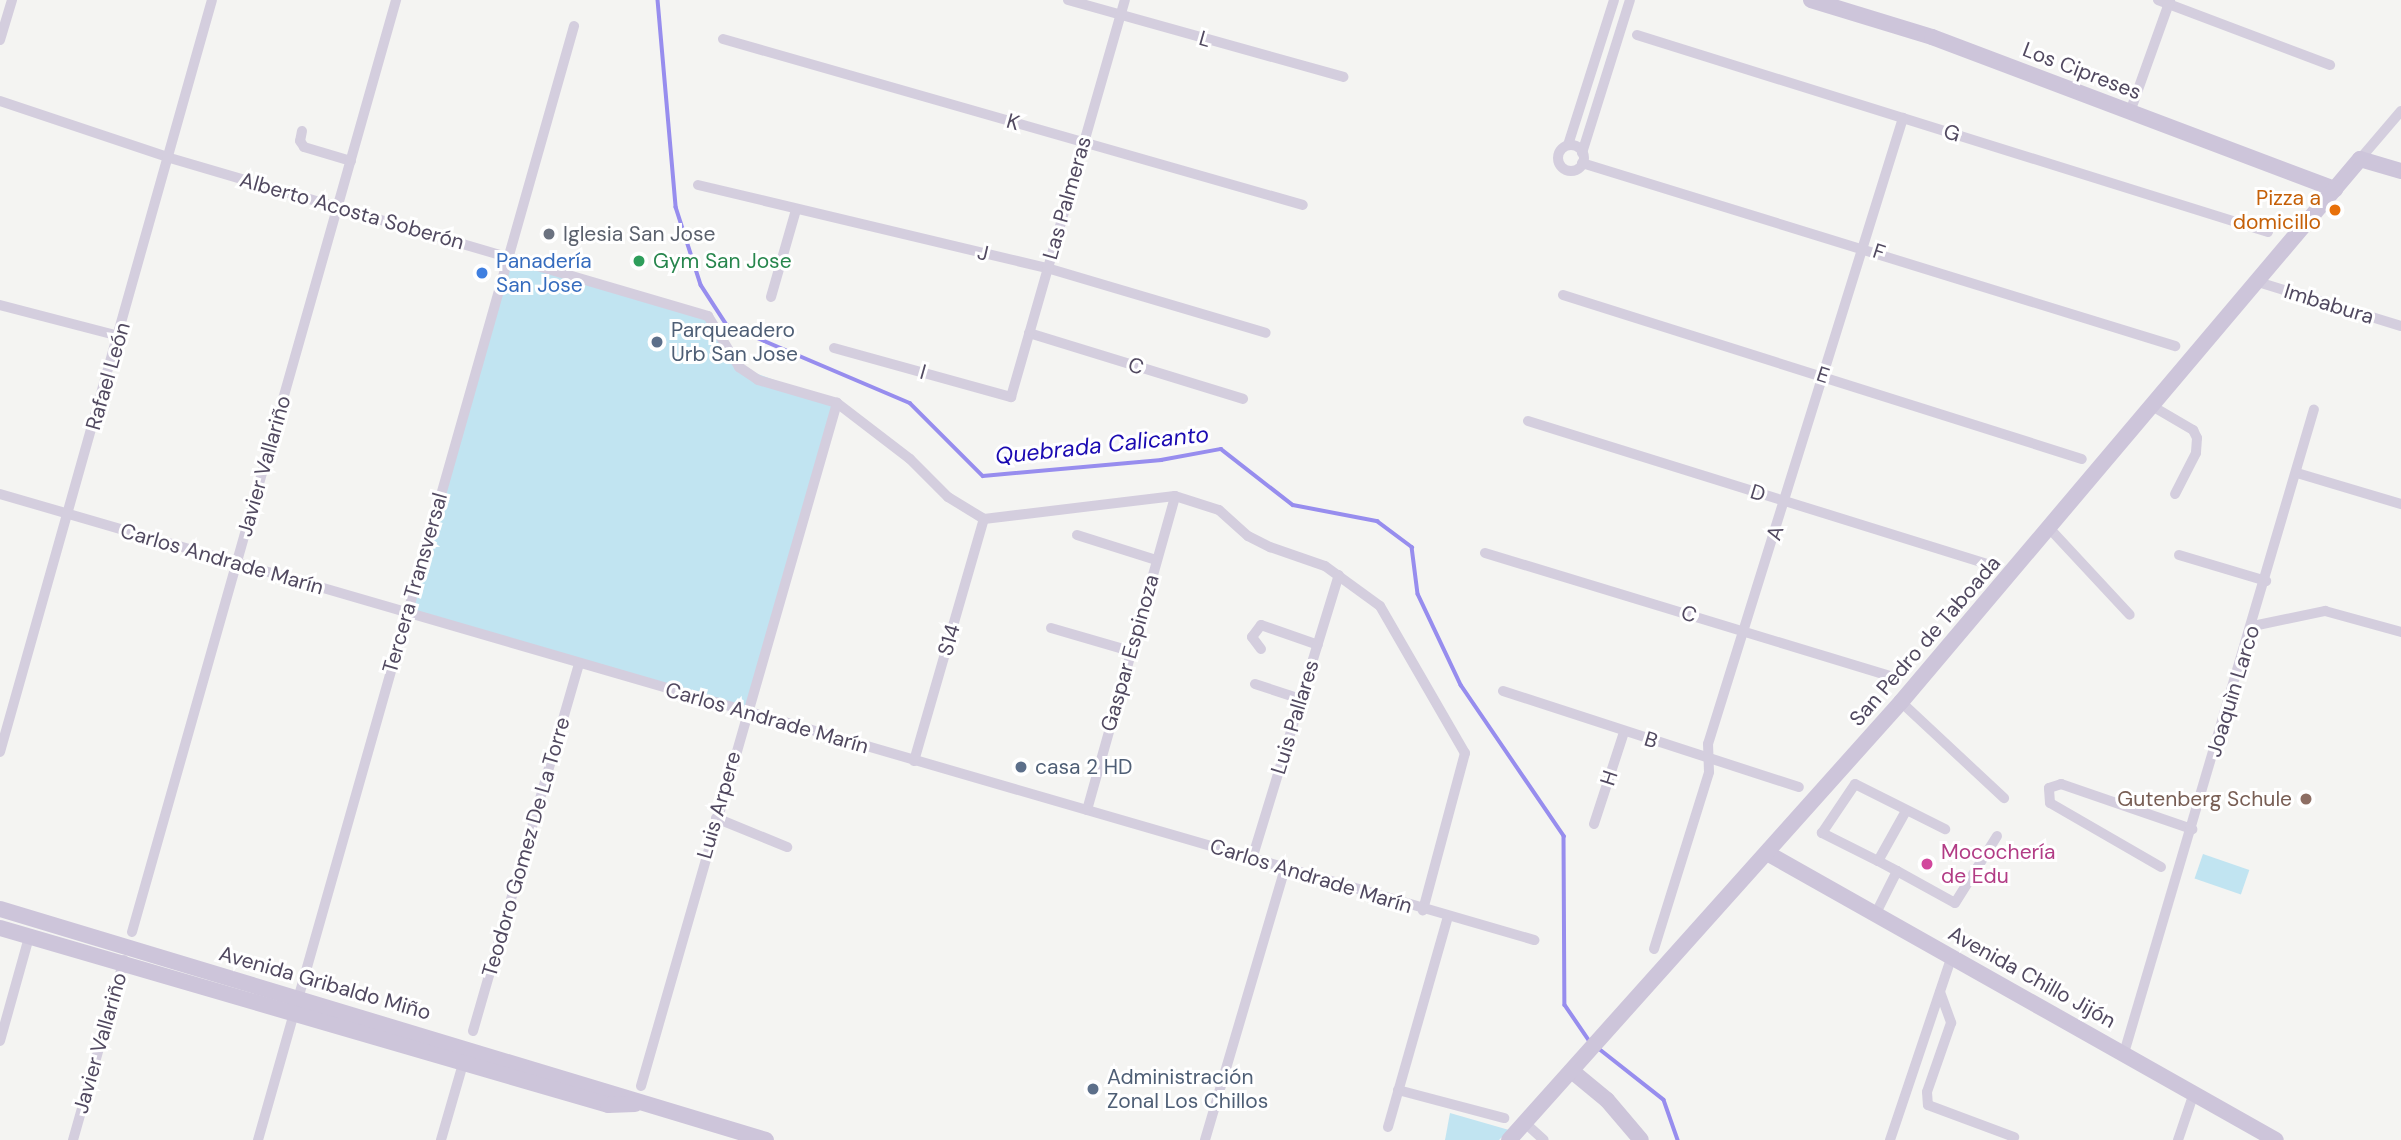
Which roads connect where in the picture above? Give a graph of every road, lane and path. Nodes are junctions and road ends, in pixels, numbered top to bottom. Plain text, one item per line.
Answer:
1 (12, 0) edge
2 (212, 0) edge
3 (396, 0) edge
4 (1068, 0) edge
5 (1125, 0) edge
6 (1614, 0) edge
7 (1630, 0) edge
8 (1811, 0) edge
9 (2165, 1) edge
10 (1121, 15) junction
11 (574, 26) dead end
12 (1637, 35) dead end
13 (723, 39) dead end
14 (0, 40) edge
15 (2330, 65) dead end
16 (1343, 77) dead end
17 (0, 101) edge
18 (2401, 111) edge
19 (2130, 112) junction
20 (1903, 118) junction
21 (302, 131) dead end
22 (1084, 142) junction
23 (1568, 145) junction
24 (170, 158) junction
25 (1582, 158) junction
26 (2360, 159) junction
27 (351, 161) junction
28 (2401, 171) edge
29 (698, 185) dead end
30 (2335, 189) junction
31 (1303, 205) dead end
32 (338, 206) junction
33 (796, 210) junction
34 (2268, 232) dead end
35 (1862, 246) junction
36 (509, 256) junction
37 (1047, 268) junction
38 (2258, 282) junction
39 (1563, 295) dead end
40 (771, 297) dead end
41 (0, 305) edge
42 (2401, 326) edge
43 (1029, 333) junction
44 (1266, 333) dead end
45 (119, 336) junction
46 (2175, 346) dead end
47 (835, 348) dead end
48 (1823, 374) junction
49 (1011, 397) joint
50 (1243, 399) dead end
51 (836, 404) junction
52 (2152, 406) junction
53 (2314, 409) dead end
54 (1528, 421) dead end
55 (2082, 459) dead end
56 (2297, 473) junction
57 (0, 494) edge
58 (2175, 494) dead end
59 (1175, 496) junction
60 (1785, 501) junction
61 (2401, 504) edge
62 (68, 514) junction
63 (984, 519) junction
64 (2050, 529) junction
65 (1077, 535) dead end
66 (1485, 553) dead end
67 (2179, 555) dead end
68 (1156, 560) junction
69 (236, 563) junction
70 (1987, 564) dead end
71 (1339, 575) junction
72 (2266, 581) junction
73 (407, 612) junction
74 (2130, 615) dead end
75 (2253, 626) junction
76 (1051, 628) dead end
77 (1744, 630) junction
78 (2401, 632) edge
79 (1318, 645) junction
80 (1261, 649) dead end
81 (1130, 651) junction
82 (579, 663) junction
83 (1894, 677) dead end
84 (1255, 684) dead end
85 (1503, 691) dead end
86 (1301, 699) junction
87 (1901, 702) junction
88 (746, 712) junction
89 (1623, 732) junction
90 (0, 752) edge
91 (1710, 757) junction
92 (914, 761) junction
93 (1799, 787) dead end
94 (2004, 798) dead end
95 (1087, 810) junction
96 (1906, 811) junction
97 (716, 818) junction
98 (1594, 824) dead end
99 (1945, 829) dead end
100 (2192, 829) junction
101 (1997, 836) dead end
102 (787, 846) dead end
103 (1767, 853) junction
104 (1252, 859) junction
105 (1878, 861) junction
106 (2161, 867) dead end
107 (1285, 868) junction
108 (1897, 871) junction
109 (0, 909) edge
110 (1423, 910) junction
111 (1876, 913) junction
112 (1448, 917) junction
113 (0, 928) edge
114 (29, 937) junction
115 (130, 940) junction
116 (1534, 940) dead end
117 (1654, 949) dead end
118 (1952, 956) junction
119 (123, 964) junction
120 (1940, 992) junction
121 (295, 1005) junction
122 (473, 1031) dead end
123 (0, 1041) edge
124 (2124, 1053) junction
125 (466, 1055) junction
126 (1573, 1072) junction
127 (641, 1086) dead end
128 (1398, 1090) junction
129 (2193, 1096) junction
130 (1504, 1118) dead end
131 (1525, 1122) junction
132 (1388, 1127) dead end
133 (2014, 1137) dead end
134 (73, 1140) edge
135 (258, 1140) edge
136 (441, 1140) edge
137 (766, 1140) edge
138 (1205, 1140) edge
139 (1509, 1140) edge
140 (1544, 1140) edge
141 (1641, 1140) edge
142 (1890, 1140) edge
143 (2178, 1140) edge
144 (2276, 1140) edge

1 - 14 street
2 - 24 street, Rafael León
3 - 27 street, Javier Vallariño
4 - 10 street, L
5 - 10 street, Las Palmeras
6 - 23 street
7 - 25 street
8 - 19 street, Los Cipreses
9 - 15 street
9 - 19 street
10 - 16 street, L
10 - 22 street, Las Palmeras
11 - 36 street, Tercera Transversal
12 - 20 street, G
13 - 22 street, K
17 - 24 street, Alberto Acosta Soberón
18 - 26 street
19 - 30 street, Los Cipreses
20 - 34 street, G
20 - 35 street, A
21 - 27 street
22 - 31 street, K
22 - 37 street, Las Palmeras
23 - 25 street
23 - 25 street
24 - 32 street, Alberto Acosta Soberón
24 - 45 street, Rafael León
25 - 35 street, F
26 - 28 street
26 - 30 street, San Pedro de Taboada
27 - 32 street, Javier Vallariño
29 - 33 street, J
30 - 38 street, San Pedro de Taboada
32 - 36 street, Alberto Acosta Soberón
32 - 69 street, Javier Vallariño
33 - 37 street, J
33 - 40 street
35 - 46 street, F
35 - 48 street, A
36 - 51 street, Alberto Acosta Soberón
36 - 73 street, Tercera Transversal
37 - 43 street, Las Palmeras
37 - 44 street, J
38 - 42 street, Imbabura
38 - 52 street, San Pedro de Taboada
39 - 48 street, E
41 - 45 street
43 - 49 street, Las Palmeras
43 - 50 street, C
45 - 62 street, Rafael León
47 - 49 street, I
48 - 55 street, E
48 - 60 street, A
51 - 63 street, Alberto Acosta Soberón
51 - 88 street, Luis Arpere
52 - 58 street
52 - 64 street, San Pedro de Taboada
53 - 56 street, Joaquìn Larco
54 - 60 street, D
56 - 61 street
56 - 72 street, Joaquìn Larco
57 - 62 street, Carlos Andrade Marín
59 - 63 street
59 - 68 street, Gaspar Espinoza
59 - 71 street
60 - 70 street, D
60 - 77 street, A
62 - 69 street, Carlos Andrade Marín
62 - 90 street, Rafael León
63 - 92 street, S14
64 - 74 street
64 - 87 street, San Pedro de Taboada
65 - 68 street
66 - 77 street, C
67 - 72 street
68 - 81 street, Gaspar Espinoza
69 - 73 street, Carlos Andrade Marín
69 - 115 street, Javier Vallariño
71 - 79 street, Luis Pallares
71 - 110 street
72 - 75 street, Joaquìn Larco
73 - 82 street, Carlos Andrade Marín
73 - 121 street, Tercera Transversal
75 - 78 street
75 - 100 street, Joaquìn Larco
76 - 81 street
77 - 83 street, C
77 - 91 street, A
79 - 80 street
79 - 86 street, Luis Pallares
81 - 95 street, Gaspar Espinoza
82 - 88 street, Carlos Andrade Marín
82 - 122 street, Teodoro Gomez De La Torre
84 - 86 street
85 - 89 street, B
86 - 104 street, Luis Pallares
87 - 94 street
87 - 103 street, San Pedro de Taboada
88 - 92 street, Carlos Andrade Marín
88 - 97 street, Luis Arpere
89 - 91 street, B
89 - 98 street, H
91 - 93 street, B
91 - 117 street, A
92 - 95 street, Carlos Andrade Marín
95 - 104 street, Carlos Andrade Marín
96 - 99 street
96 - 105 street
96 - 105 street
97 - 102 street
97 - 127 street, Luis Arpere
100 - 106 street
100 - 124 street, Joaquìn Larco
101 - 108 street
103 - 111 street, Avenida Chillo Jijón
103 - 126 street, San Pedro de Taboada
104 - 107 street, Carlos Andrade Marín
105 - 108 street
107 - 110 street, Carlos Andrade Marín
107 - 138 street
108 - 111 street
109 - 115 street, Avenida Gribaldo Miño
110 - 112 street, Carlos Andrade Marín
111 - 118 street, Avenida Chillo Jijón
112 - 116 street, Carlos Andrade Marín
112 - 128 street
113 - 114 street, Avenida Gribaldo Miño
114 - 119 street, Avenida Gribaldo Miño
114 - 123 street
115 - 119 street, Javier Vallariño
115 - 121 street, Avenida Gribaldo Miño
118 - 120 street
118 - 124 street, Avenida Chillo Jijón
119 - 121 street, Avenida Gribaldo Miño
119 - 134 street, Javier Vallariño
120 - 133 street
120 - 142 street
121 - 125 street, Avenida Gribaldo Miño
121 - 135 street, Tercera Transversal
124 - 129 street, Avenida Chillo Jijón
125 - 136 street
125 - 137 street, Avenida Gribaldo Miño
126 - 131 street, San Pedro de Taboada
126 - 141 street
128 - 130 street
128 - 132 street
129 - 143 street
129 - 144 street, Avenida Chillo Jijón
131 - 139 street, San Pedro de Taboada
131 - 140 street

